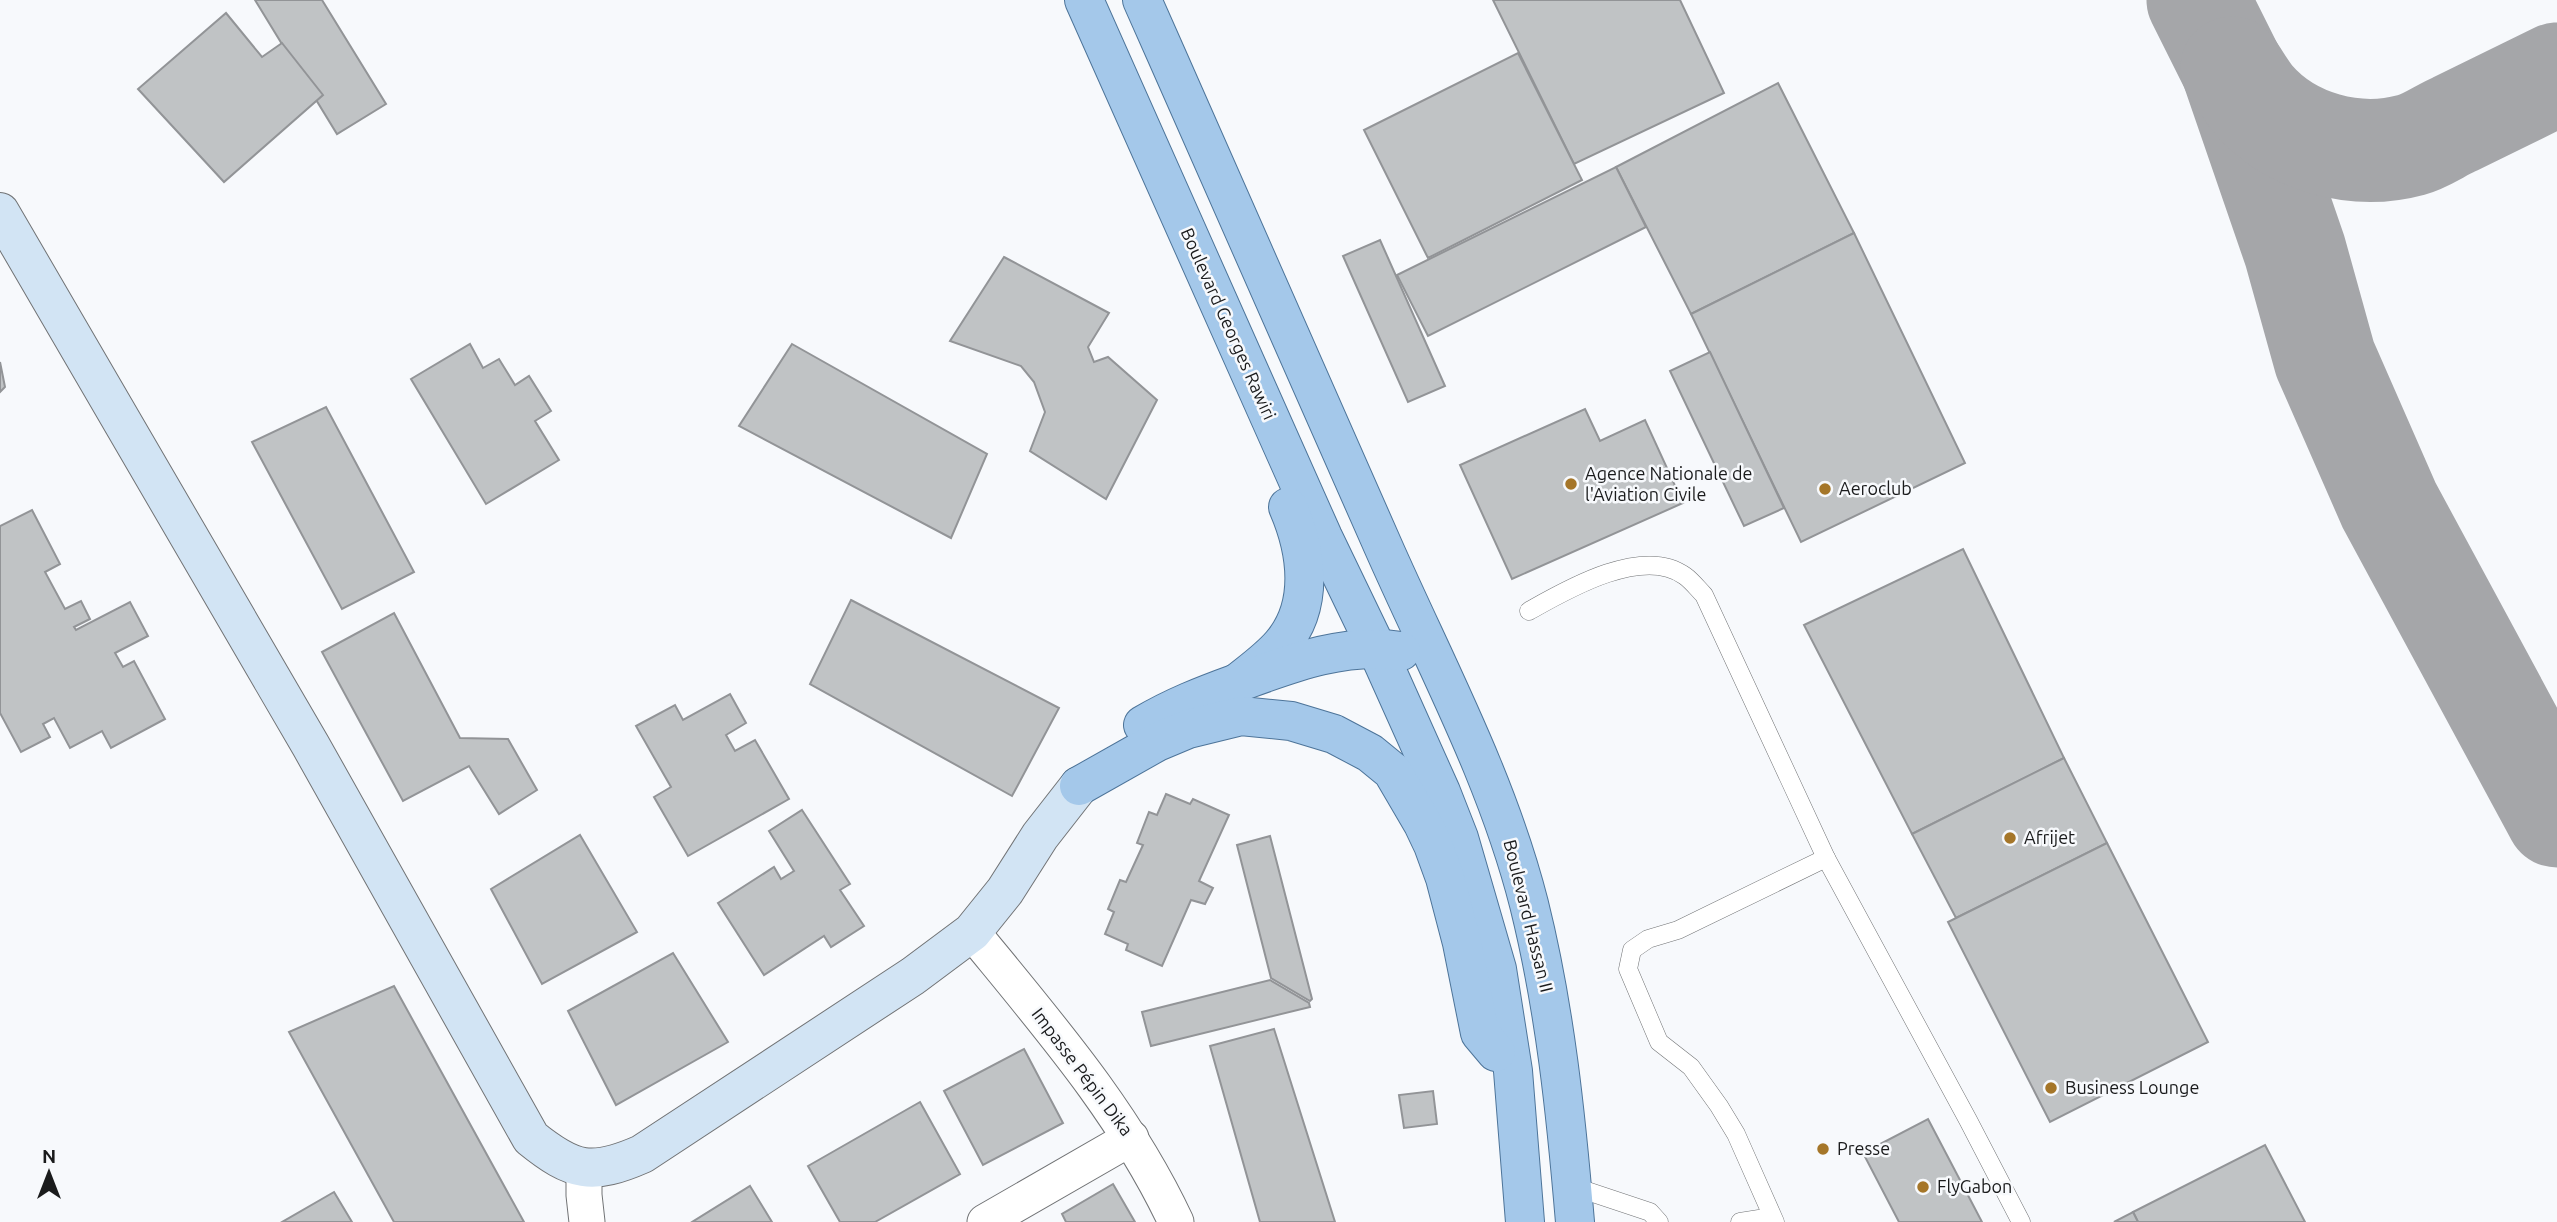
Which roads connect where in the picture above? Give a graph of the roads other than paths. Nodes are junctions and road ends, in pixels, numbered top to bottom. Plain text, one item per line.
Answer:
1 (1084, 0) edge
2 (1142, 0) edge
3 (1132, 109) junction
4 (0, 212) edge
5 (1529, 611) dead end
6 (1376, 647) junction
7 (1236, 684) junction
8 (1079, 786) junction
9 (1494, 794) junction
10 (1826, 858) junction
11 (972, 932) junction
12 (1513, 1071) junction
13 (1131, 1138) junction
14 (584, 1169) junction
15 (1574, 1204) edge
16 (1774, 1219) edge
17 (587, 1222) edge
18 (985, 1222) edge
19 (1176, 1222) edge
20 (1525, 1222) edge
21 (1659, 1222) edge
22 (1740, 1222) edge
23 (2021, 1222) edge

1 - 3 main road, Boulevard Georges Rawiri
2 - 9 main road, Boulevard Hassan II
3 - 6 main road, Boulevard Georges Rawiri
3 - 7 main road
4 - 14 main road
5 - 10 lane
6 - 7 main road
6 - 9 main road
6 - 12 main road
7 - 8 main road
8 - 11 main road
8 - 12 main road
9 - 15 main road, Boulevard Hassan II
10 - 16 lane
10 - 23 lane
11 - 13 street, Impasse Pépin Dika
11 - 14 main road
12 - 20 main road
13 - 18 street
13 - 19 street, Impasse Pépin Dika
14 - 17 street
15 - 21 lane
16 - 22 lane

